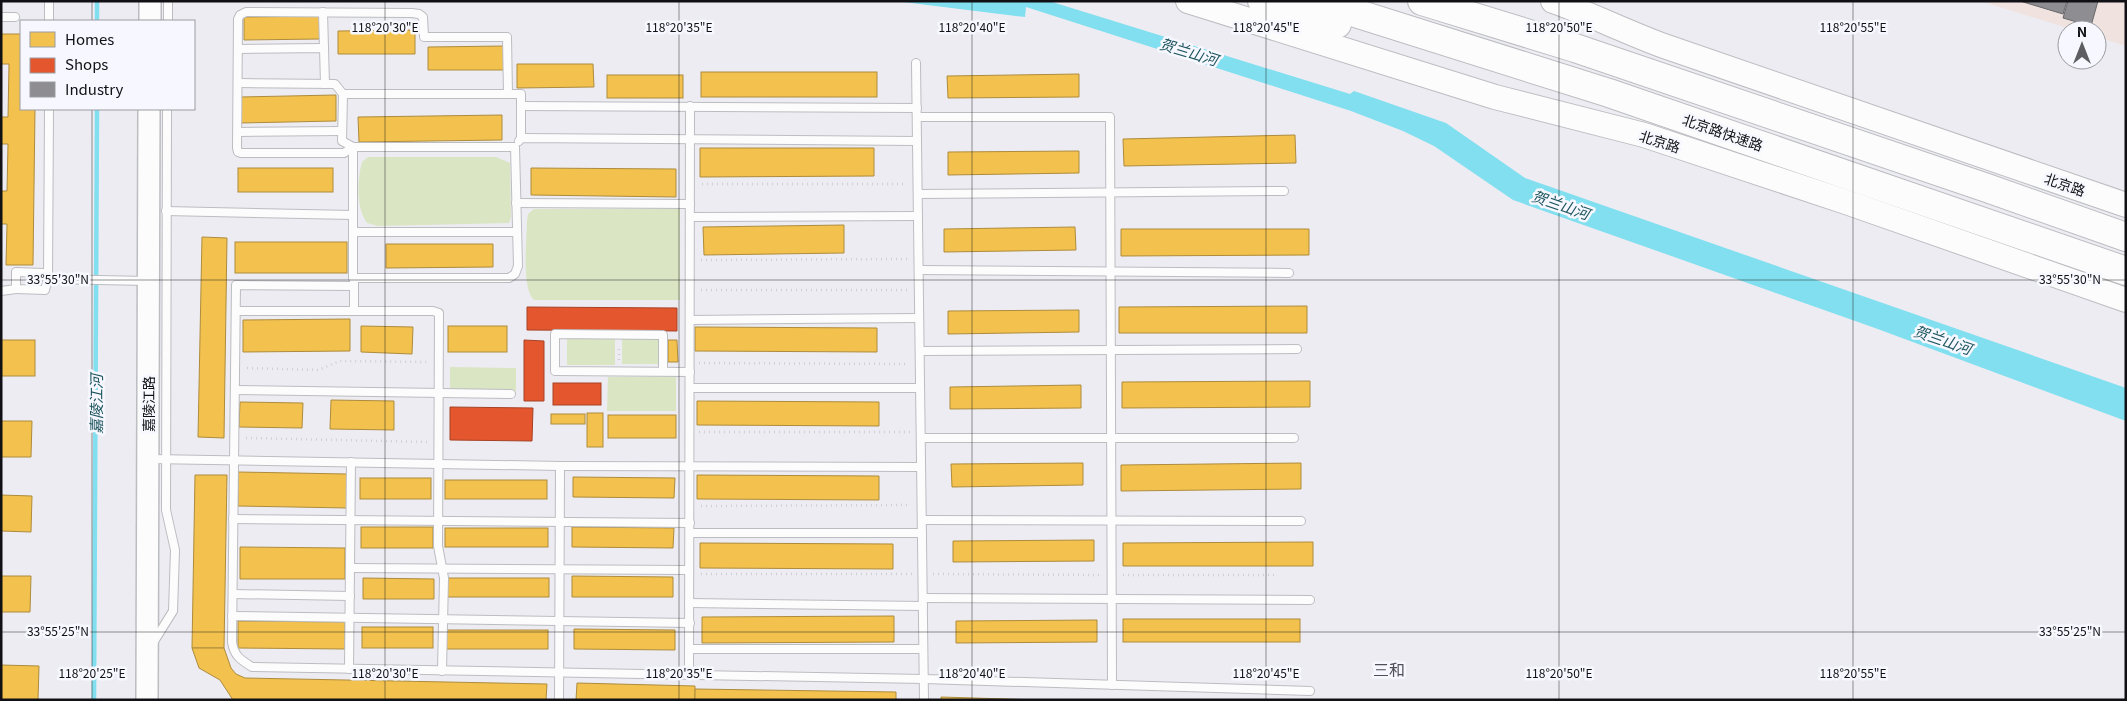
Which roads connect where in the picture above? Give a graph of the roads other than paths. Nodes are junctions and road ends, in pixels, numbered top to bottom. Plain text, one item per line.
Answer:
1 (49, 1) edge
2 (150, 1) edge
3 (168, 1) edge
4 (1188, 1) edge
5 (1262, 1) edge
6 (1316, 1) edge
7 (1422, 1) edge
8 (1482, 1) edge
9 (1552, 1) edge
10 (323, 12) junction
11 (15, 16) dead end
12 (1, 17) edge
13 (49, 20) edge
14 (150, 20) edge
15 (168, 20) edge
16 (324, 48) junction
17 (238, 49) junction
18 (916, 63) dead end
19 (238, 83) junction
20 (325, 84) junction
21 (1695, 91) junction
22 (1609, 93) junction
23 (343, 94) junction
24 (508, 94) junction
25 (521, 106) junction
26 (690, 106) junction
27 (917, 108) junction
28 (49, 110) edge
29 (149, 110) edge
30 (167, 110) edge
31 (917, 117) junction
32 (342, 131) junction
33 (238, 132) junction
34 (521, 138) junction
35 (690, 139) junction
36 (917, 141) junction
37 (353, 147) junction
38 (515, 147) junction
39 (1110, 192) junction
40 (1284, 192) dead end
41 (918, 194) junction
42 (516, 203) junction
43 (690, 204) junction
44 (2126, 205) edge
45 (166, 211) junction
46 (353, 215) junction
47 (690, 216) junction
48 (918, 216) junction
49 (353, 232) junction
50 (517, 232) junction
51 (2126, 237) edge
52 (919, 270) junction
53 (1110, 271) junction
54 (2126, 271) edge
55 (1290, 273) dead end
56 (48, 279) junction
57 (149, 281) junction
58 (353, 282) junction
59 (16, 289) junction
60 (1, 291) edge
61 (2126, 300) edge
62 (236, 311) junction
63 (354, 311) junction
64 (920, 318) junction
65 (690, 320) junction
66 (1297, 349) dead end
67 (1111, 350) junction
68 (920, 351) junction
69 (663, 372) junction
70 (690, 372) junction
71 (690, 388) junction
72 (920, 388) junction
73 (235, 390) junction
74 (438, 393) junction
75 (511, 394) dead end
76 (921, 435) junction
77 (1111, 438) junction
78 (1294, 438) dead end
79 (157, 459) junction
80 (234, 460) junction
81 (351, 462) junction
82 (437, 464) junction
83 (560, 466) junction
84 (690, 466) junction
85 (921, 468) junction
86 (233, 520) junction
87 (350, 520) junction
88 (922, 520) junction
89 (1111, 520) junction
90 (438, 521) junction
91 (1301, 521) dead end
92 (560, 523) junction
93 (690, 523) junction
94 (690, 533) junction
95 (922, 533) junction
96 (350, 568) junction
97 (442, 569) junction
98 (559, 570) junction
99 (689, 572) junction
100 (232, 594) junction
101 (350, 596) junction
102 (1111, 598) junction
103 (1310, 600) dead end
104 (923, 602) junction
105 (689, 603) junction
106 (232, 616) junction
107 (349, 618) junction
108 (443, 620) junction
109 (559, 622) junction
110 (690, 623) junction
111 (689, 649) junction
112 (924, 649) junction
113 (349, 669) junction
114 (442, 670) junction
115 (559, 673) junction
116 (689, 675) junction
117 (924, 679) junction
118 (1112, 685) junction
119 (1310, 690) dead end
120 (146, 700) edge
121 (559, 700) edge
122 (924, 700) edge

1 - 13 lane
2 - 14 street
3 - 15 lane
4 - 61 main road, 北京路
5 - 22 highway
6 - 22 highway, 北京路快速路
7 - 21 highway
8 - 21 highway
9 - 44 main road, 北京路
10 - 16 lane
10 - 17 lane
10 - 24 lane
11 - 12 lane
16 - 17 lane
16 - 20 lane
17 - 19 lane
18 - 27 lane
19 - 20 lane
19 - 33 lane
20 - 23 lane
21 - 51 highway
22 - 54 highway, 北京路快速路
23 - 24 lane
23 - 32 lane
24 - 25 lane
25 - 26 lane
25 - 34 lane
26 - 27 lane
26 - 35 lane
27 - 31 lane
28 - 56 lane
29 - 57 street, 嘉陵江路
30 - 45 lane
31 - 36 lane
31 - 39 lane
32 - 33 lane
32 - 37 lane
33 - 37 lane
34 - 35 lane
34 - 38 lane
35 - 36 lane
35 - 43 lane
36 - 41 lane
37 - 38 lane
37 - 46 lane
38 - 42 lane
39 - 40 lane
39 - 41 lane
39 - 53 lane
41 - 48 lane
42 - 43 lane
42 - 50 lane
43 - 47 lane
45 - 46 lane
45 - 79 lane
46 - 49 lane
47 - 48 lane
47 - 65 lane
48 - 52 lane
49 - 50 lane
49 - 58 lane
50 - 58 lane
52 - 53 lane
52 - 64 lane
53 - 55 lane
53 - 67 lane
56 - 57 lane
56 - 59 lane
56 - 59 lane
57 - 79 street, 嘉陵江路
58 - 62 lane
58 - 63 lane
59 - 60 lane
62 - 63 lane
62 - 73 lane
63 - 74 lane
64 - 65 lane
64 - 68 lane
65 - 70 lane
66 - 67 lane
67 - 68 lane
67 - 77 lane
68 - 72 lane
69 - 69 lane
69 - 70 lane
70 - 71 lane
71 - 72 lane
71 - 84 lane
72 - 76 lane
73 - 74 lane
73 - 80 lane
74 - 75 lane
74 - 82 lane
76 - 77 lane
76 - 85 lane
77 - 78 lane
77 - 89 lane
79 - 80 lane
79 - 120 street, 嘉陵江路
80 - 81 lane
80 - 86 lane
81 - 82 lane
81 - 87 lane
82 - 83 lane
82 - 90 lane
83 - 84 lane
83 - 92 lane
84 - 85 lane
84 - 93 lane
85 - 88 lane
86 - 87 lane
86 - 100 lane
87 - 90 lane
87 - 96 lane
88 - 89 lane
88 - 95 lane
89 - 91 lane
89 - 102 lane
90 - 92 lane
90 - 97 lane
92 - 93 lane
92 - 98 lane
93 - 94 lane
94 - 95 lane
94 - 99 lane
95 - 104 lane
96 - 97 lane
96 - 101 lane
97 - 98 lane
97 - 108 lane
98 - 99 lane
98 - 109 lane
99 - 105 lane
100 - 101 lane
100 - 106 lane
101 - 107 lane
102 - 103 lane
102 - 104 lane
102 - 118 lane
104 - 105 lane
104 - 112 lane
105 - 110 lane
106 - 107 lane
106 - 113 lane
107 - 108 lane
107 - 113 lane
108 - 109 lane
108 - 114 lane
109 - 110 lane
109 - 115 lane
110 - 111 lane
111 - 112 lane
111 - 116 lane
112 - 117 lane
113 - 114 lane
114 - 115 lane
115 - 116 lane
115 - 121 lane
116 - 117 lane
117 - 118 lane
117 - 122 lane
118 - 119 lane

